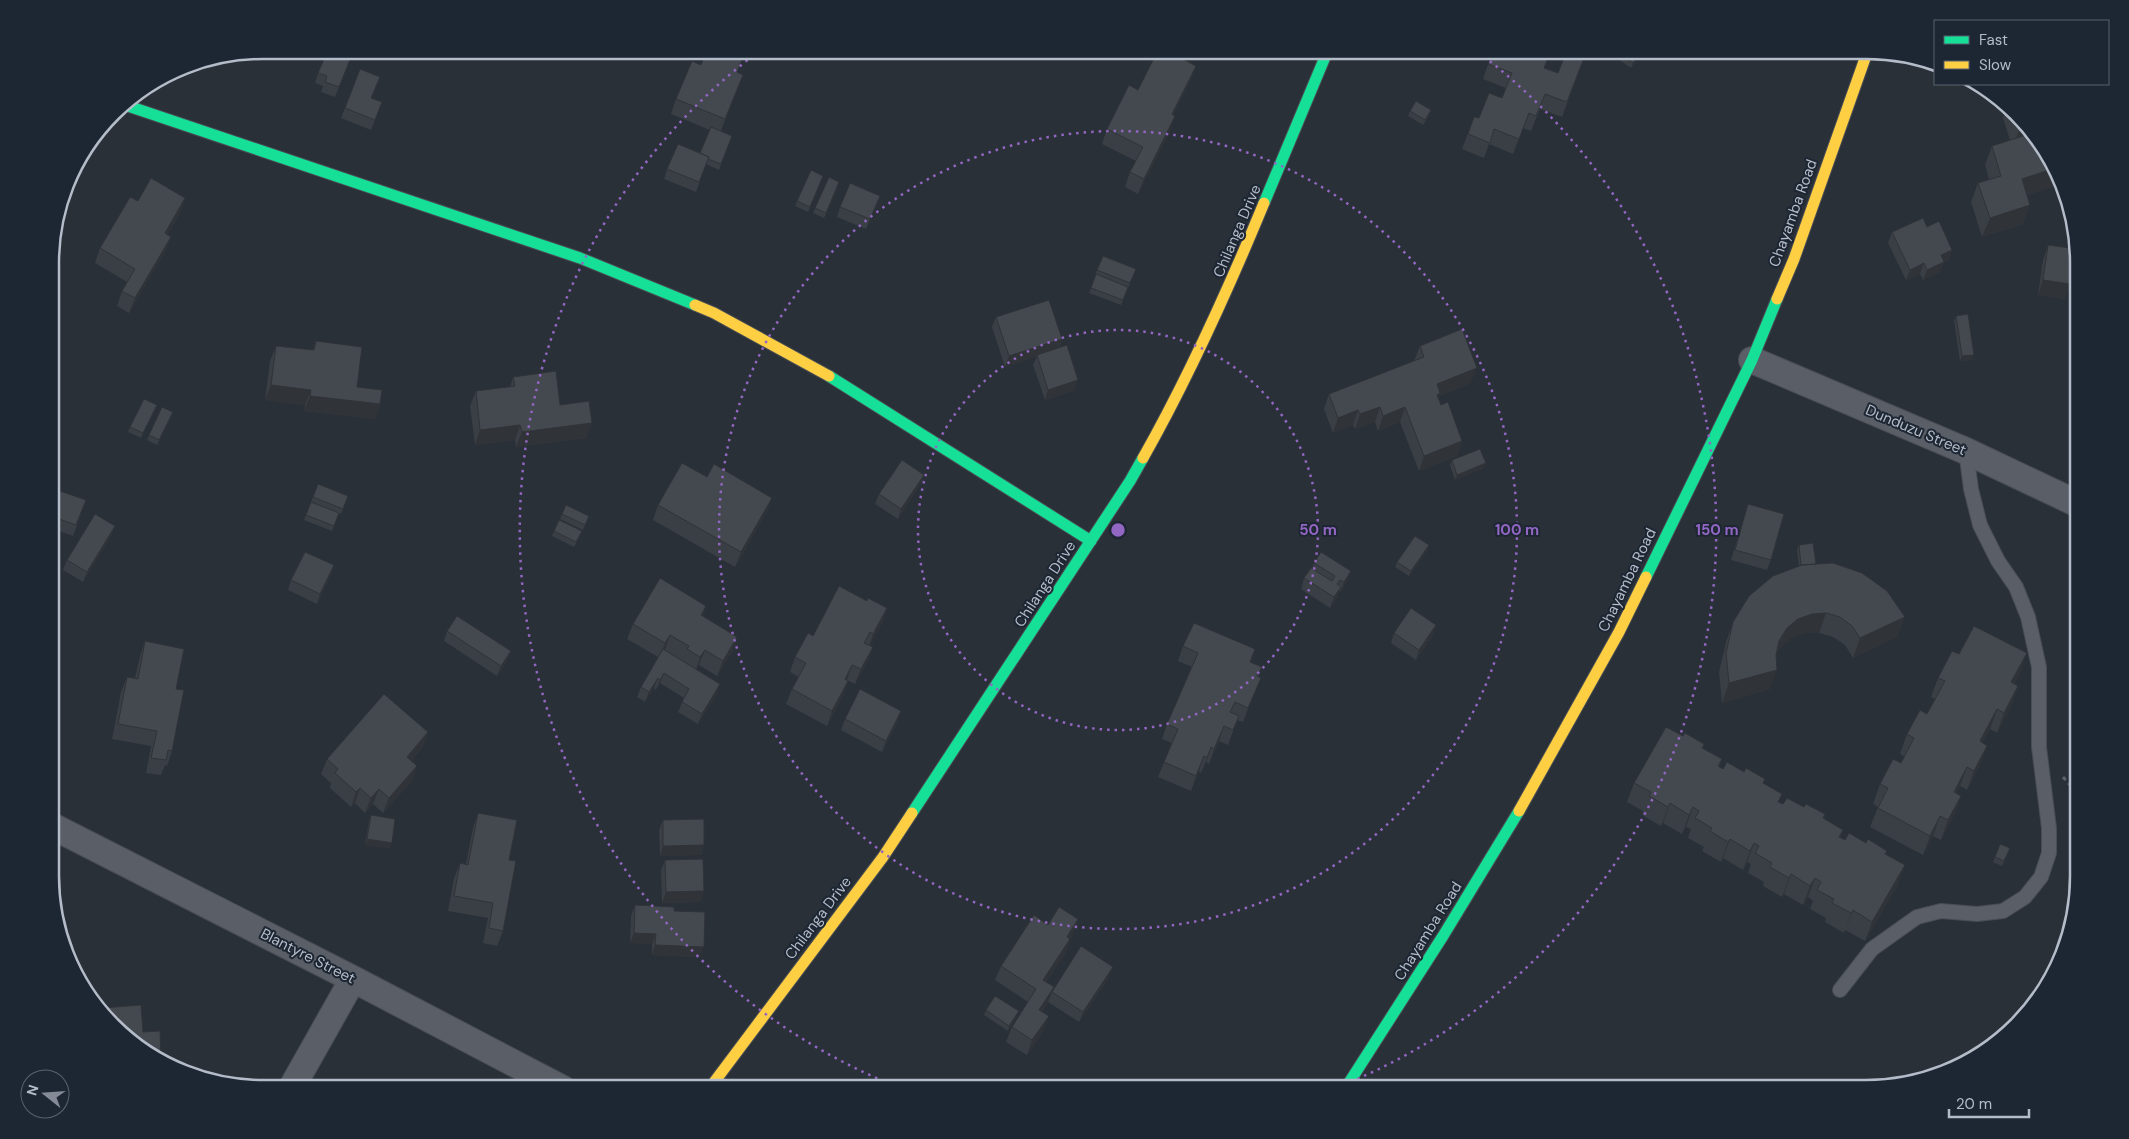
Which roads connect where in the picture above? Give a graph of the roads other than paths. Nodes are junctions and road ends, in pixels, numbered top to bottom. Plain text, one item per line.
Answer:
1 (1324, 59) edge
2 (1865, 59) edge
3 (131, 107) edge
4 (1752, 360) junction
5 (1966, 451) junction
6 (2070, 500) edge
7 (1091, 541) junction
8 (59, 830) edge
9 (353, 980) junction
10 (1840, 990) dead end
11 (295, 1080) edge
12 (546, 1080) edge
13 (715, 1080) edge
14 (1351, 1080) edge

1 - 7 street, Chilanga Drive
2 - 4 street, Chayamba Road
3 - 7 street
4 - 5 street, Dunduzu Street
4 - 14 street, Chayamba Road
5 - 6 street, Dunduzu Street
5 - 10 lane
7 - 13 street, Chilanga Drive
8 - 9 street, Blantyre Street
9 - 11 street
9 - 12 street, Blantyre Street

